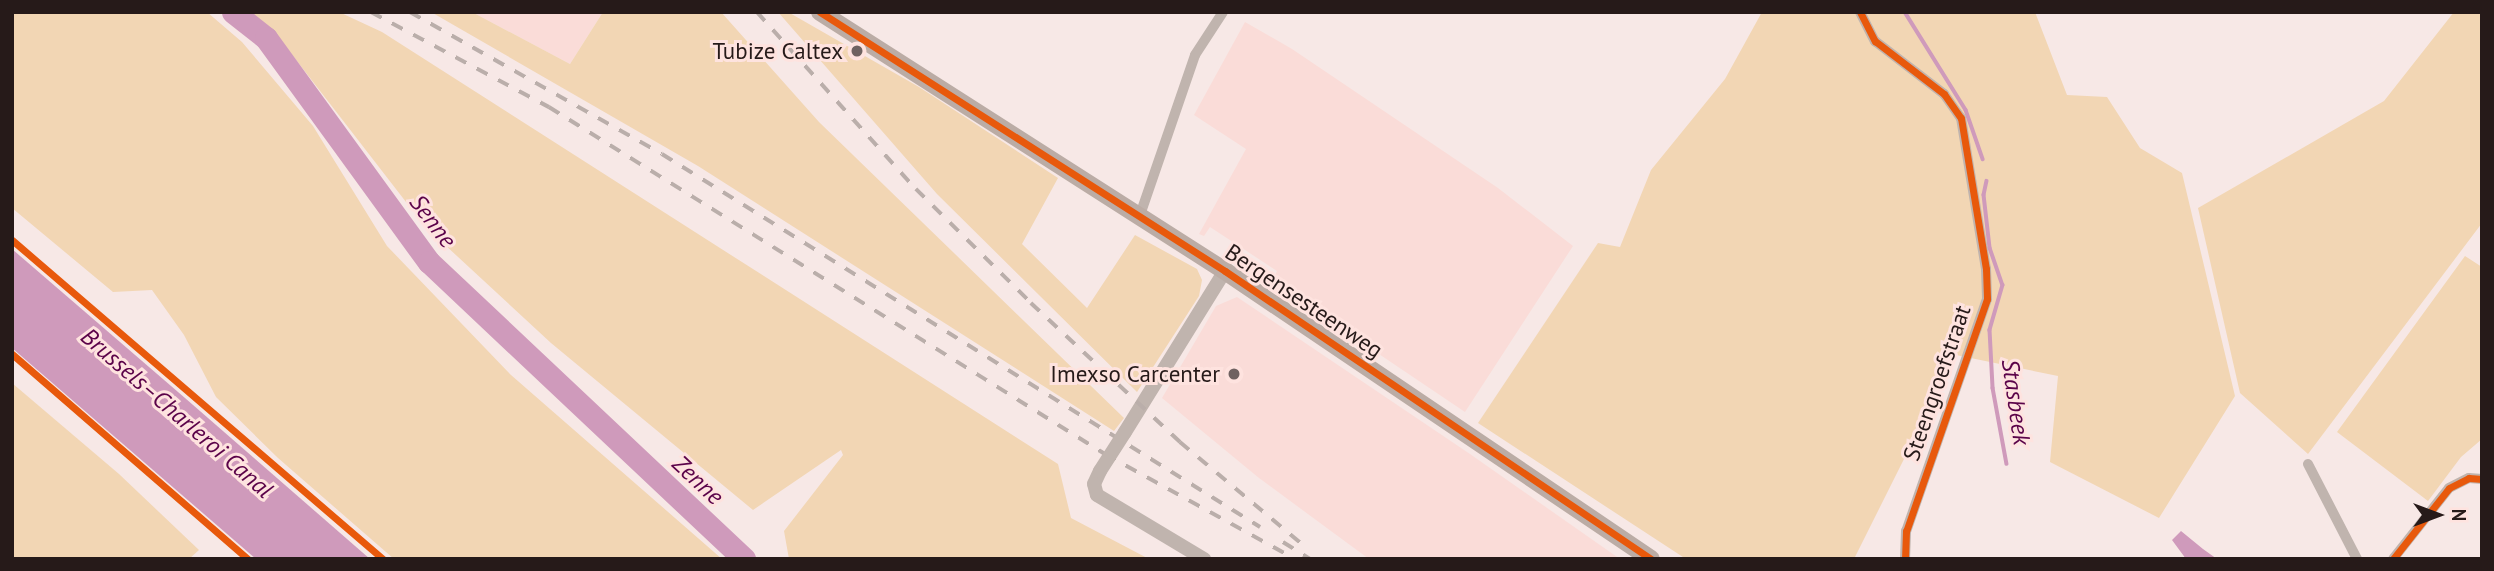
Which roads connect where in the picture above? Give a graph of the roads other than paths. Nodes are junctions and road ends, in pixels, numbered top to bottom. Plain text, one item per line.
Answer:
1 (820, 12) edge
2 (1223, 12) edge
3 (1860, 12) edge
4 (1140, 215) junction
5 (1226, 271) junction
6 (2308, 464) dead end
7 (2482, 479) edge
8 (1204, 559) edge
9 (1651, 559) edge
10 (1905, 559) edge
11 (2357, 559) edge
12 (2393, 559) edge

1 - 4 main road, Bergensesteenweg
2 - 4 street
3 - 10 street, Steengroefstraat
4 - 5 main road, Bergensesteenweg
5 - 8 street, bridge
5 - 9 main road, Bergensesteenweg
6 - 11 street
7 - 12 street

